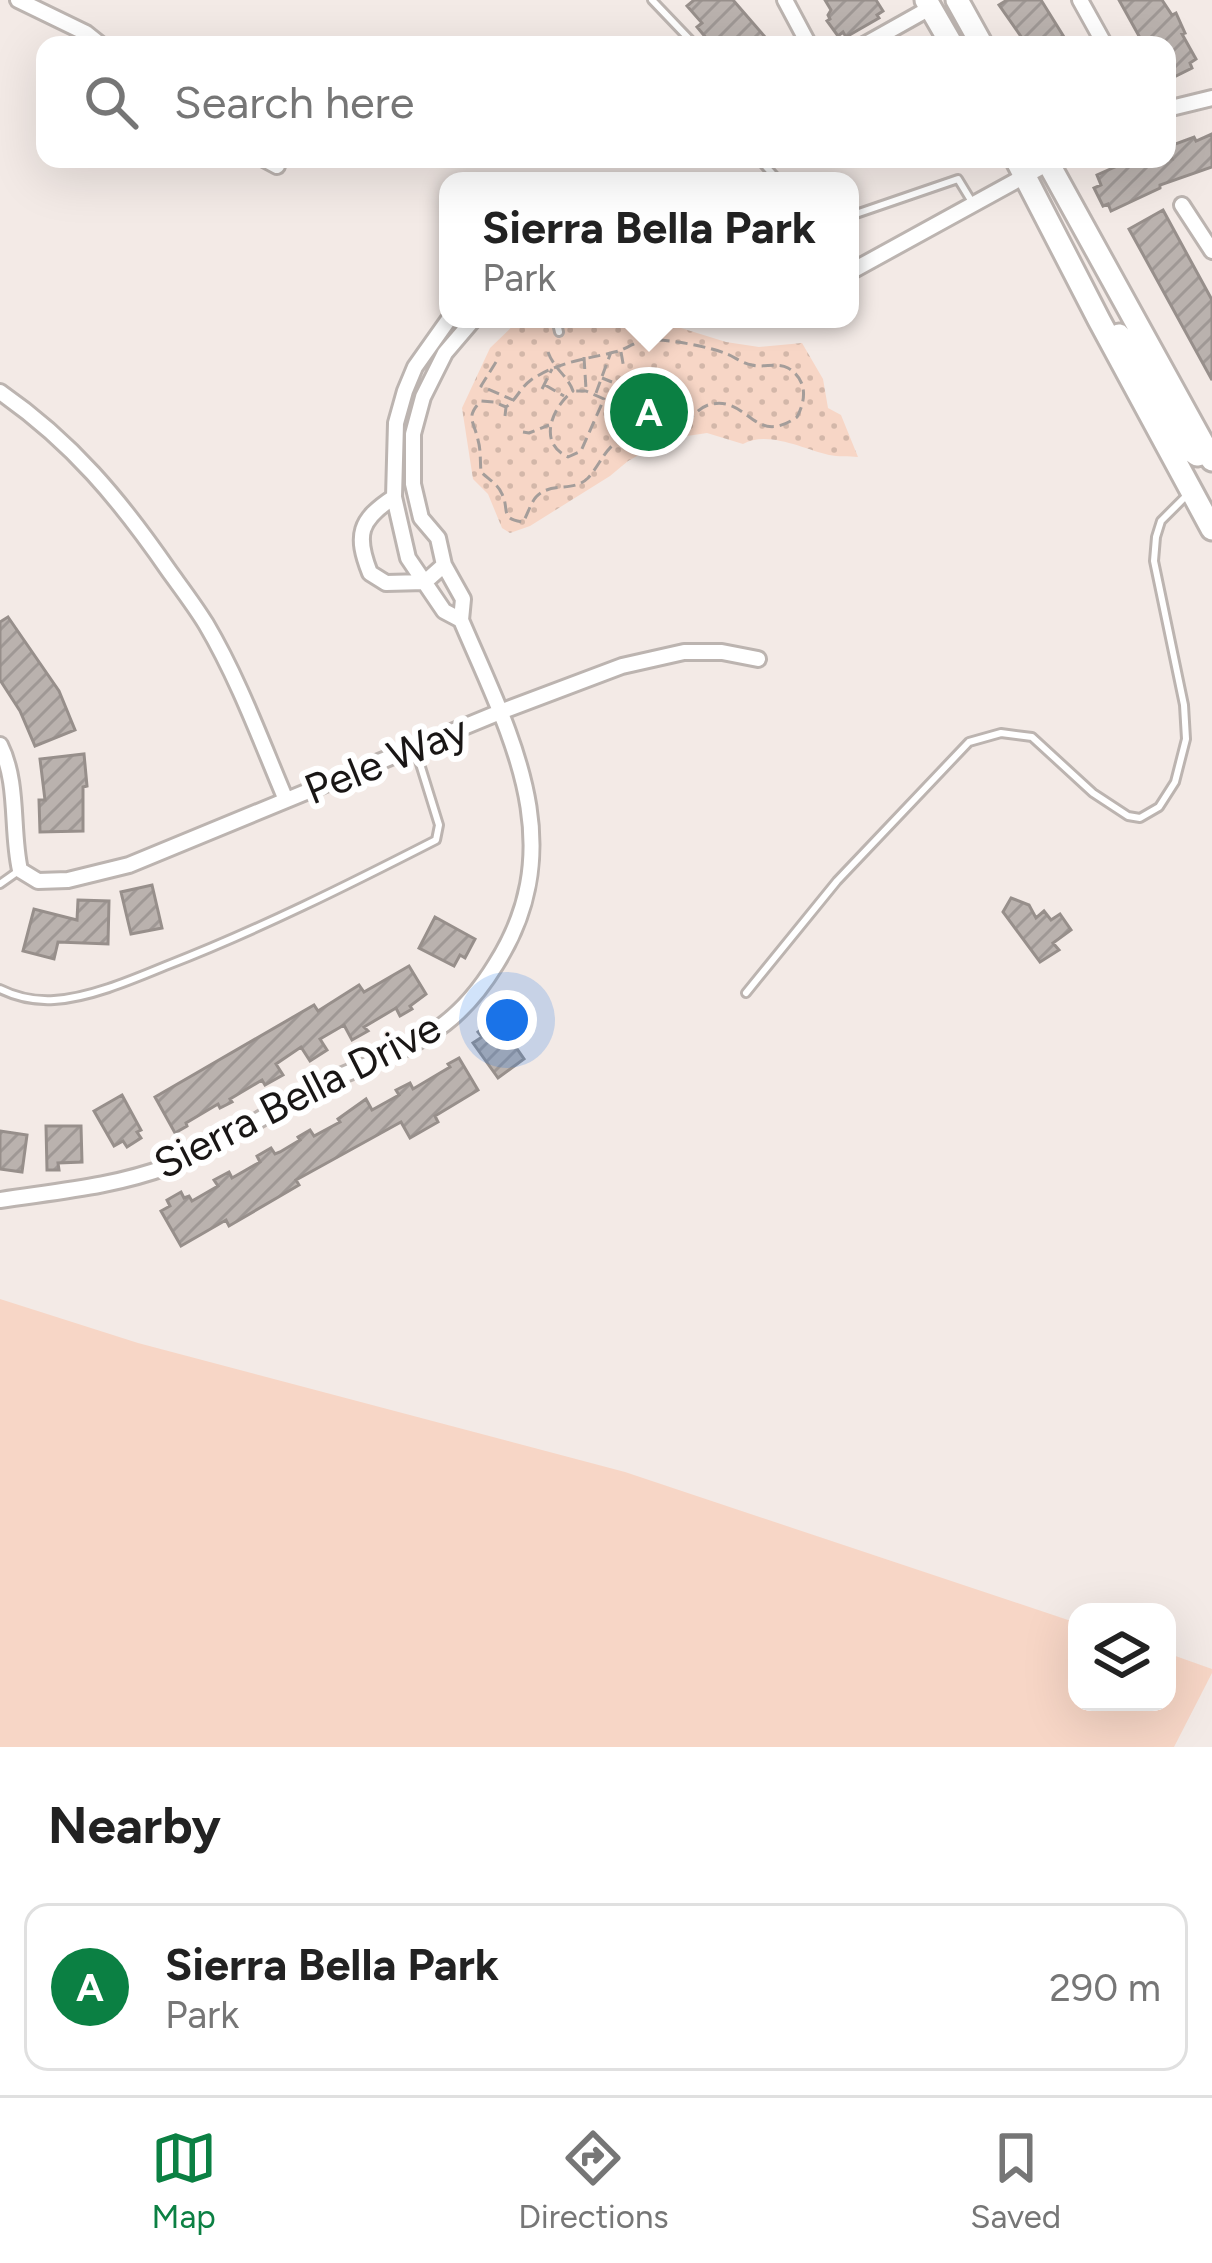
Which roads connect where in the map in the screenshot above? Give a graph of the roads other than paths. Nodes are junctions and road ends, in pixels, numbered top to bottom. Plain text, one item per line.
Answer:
1 (18, 0) edge
2 (652, 0) edge
3 (785, 0) edge
4 (957, 0) edge
5 (1080, 0) edge
6 (934, 2) edge
7 (90, 36) edge
8 (686, 36) edge
9 (804, 36) edge
10 (879, 36) edge
11 (948, 36) edge
12 (977, 36) edge
13 (1100, 36) edge
14 (1212, 98) edge
15 (1176, 107) edge
16 (1020, 168) edge
17 (1054, 168) edge
18 (1182, 205) dead end
19 (974, 206) junction
20 (859, 214) edge
21 (1212, 251) edge
22 (859, 267) edge
23 (1090, 303) junction
24 (443, 328) edge
25 (466, 328) edge
26 (558, 328) edge
27 (559, 332) dead end
28 (0, 392) edge
29 (1211, 452) edge
30 (1191, 491) junction
31 (394, 497) junction
32 (1212, 529) edge
33 (444, 565) junction
34 (425, 582) junction
35 (460, 620) junction
36 (758, 659) dead end
37 (500, 712) junction
38 (0, 745) edge
39 (415, 747) junction
40 (286, 800) junction
41 (20, 870) junction
42 (0, 884) edge
43 (0, 989) edge
44 (746, 993) dead end
45 (0, 1200) edge

1 - 7 street
2 - 8 lane
3 - 9 street
4 - 12 main road
5 - 13 street
6 - 10 street
6 - 11 main road
14 - 15 street
16 - 19 street
16 - 23 main road
17 - 29 main road
18 - 21 street
19 - 20 lane
19 - 22 street
23 - 29 main road
23 - 30 main road
24 - 31 street, Sierra Bella Drive
25 - 33 street, Sierra Bella Drive
26 - 27 lane
28 - 40 street
30 - 32 main road
30 - 44 lane
31 - 34 street, Sierra Bella Drive
31 - 34 street
33 - 34 street
33 - 35 street, Sierra Bella Drive
34 - 35 street, Sierra Bella Drive
35 - 37 street, Sierra Bella Drive
36 - 37 street, Pele Way
37 - 39 street, Pele Way
37 - 45 street, Sierra Bella Drive
38 - 41 street
39 - 40 street, Pele Way
39 - 43 lane
40 - 41 street, Pele Way
41 - 42 lane

